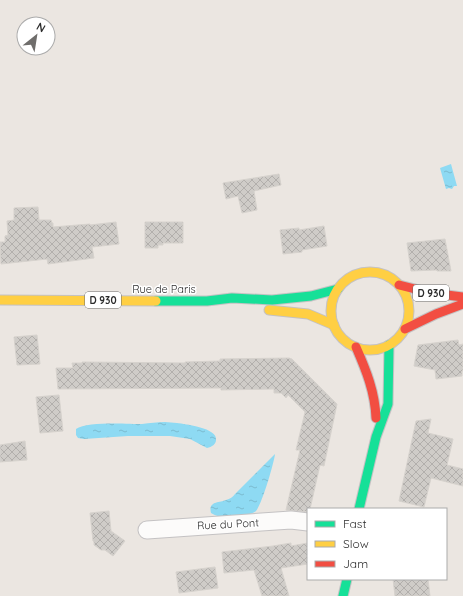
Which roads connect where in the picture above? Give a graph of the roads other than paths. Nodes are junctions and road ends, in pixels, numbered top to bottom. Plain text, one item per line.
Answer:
1 (399, 285) junction
2 (338, 289) junction
3 (463, 297) edge
4 (0, 300) edge
5 (207, 301) junction
6 (463, 304) edge
7 (248, 308) dead end
8 (264, 309) dead end
9 (334, 325) junction
10 (405, 328) junction
11 (389, 345) junction
12 (356, 347) junction
13 (376, 437) junction
14 (359, 508) edge
15 (307, 522) edge
16 (147, 530) dead end
17 (347, 580) edge
18 (343, 596) edge

1 - 2 main road
1 - 3 main road, D 930
1 - 10 main road
2 - 5 main road, Rue de Paris / D 930
2 - 9 main road
4 - 5 main road, Rue de Paris / D 930
5 - 7 main road, Rue de Paris / D 930
6 - 10 main road, D 930
8 - 9 main road
9 - 12 main road
10 - 11 main road
11 - 12 main road
11 - 13 main road
12 - 13 main road
13 - 14 main road
15 - 16 street, Rue du Pont
17 - 18 main road

